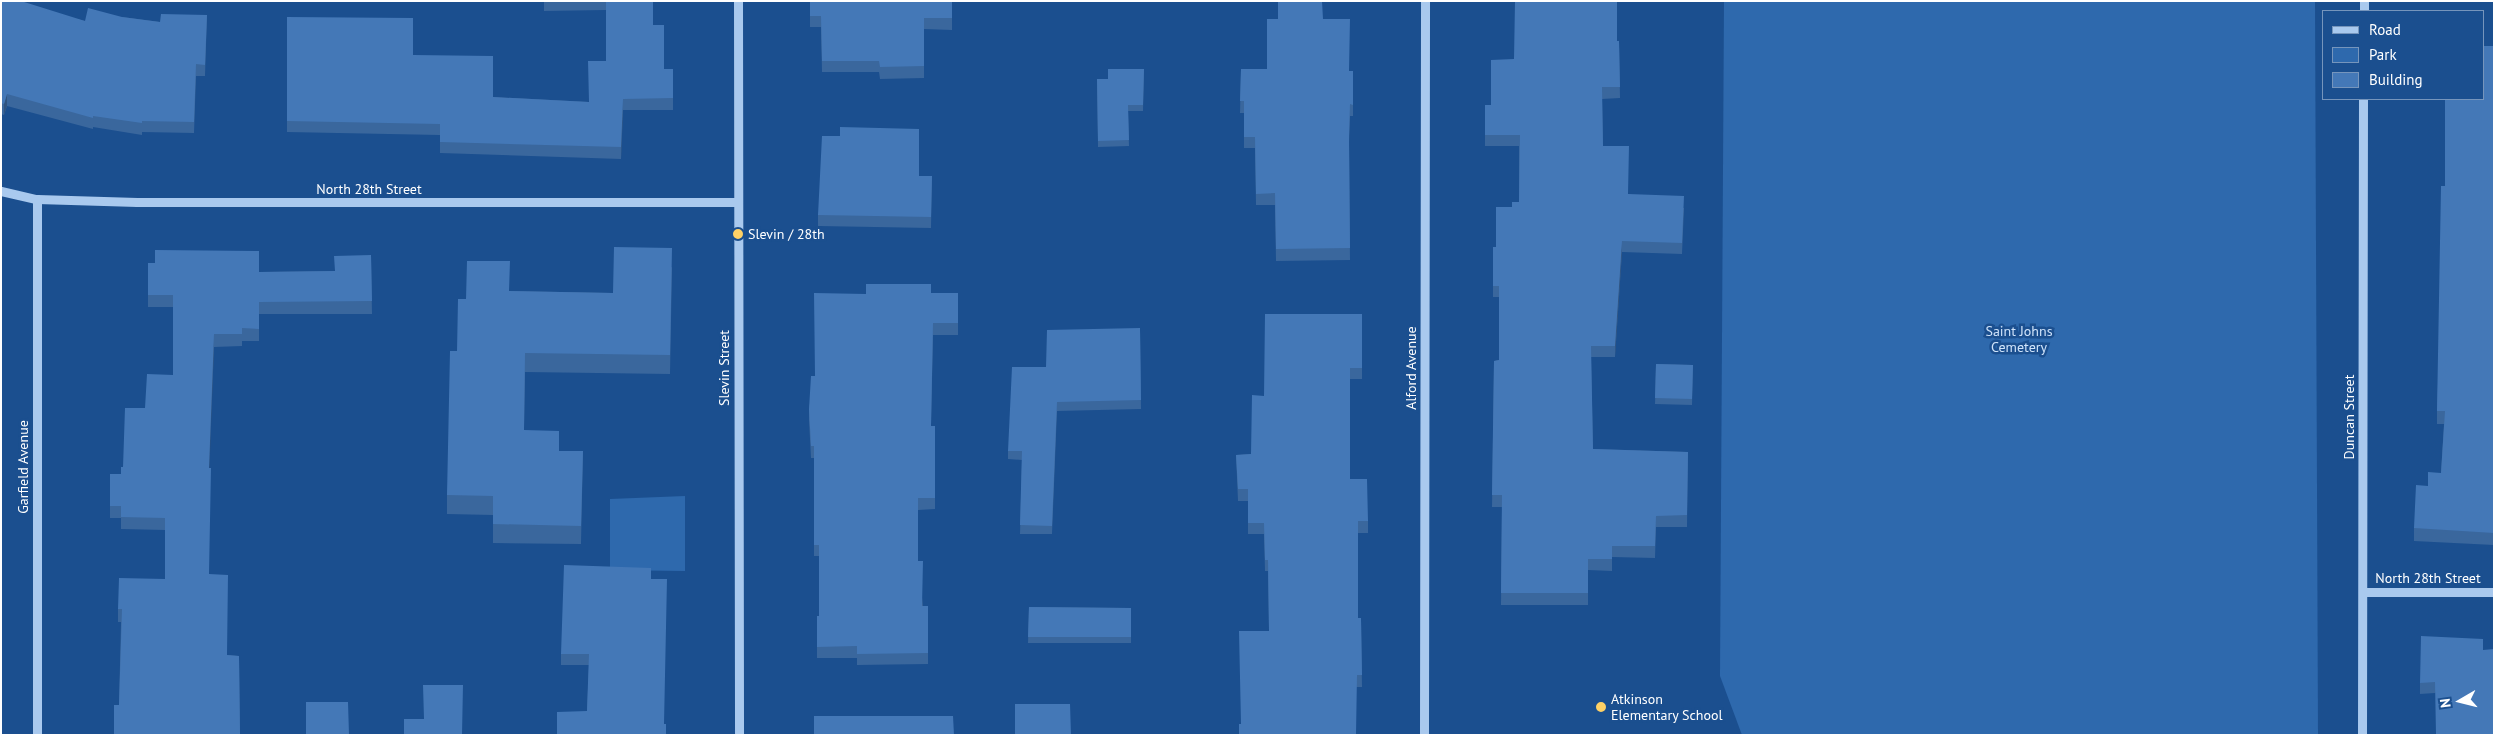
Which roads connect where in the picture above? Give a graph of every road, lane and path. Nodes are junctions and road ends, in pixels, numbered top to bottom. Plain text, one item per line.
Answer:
1 (738, 1) edge
2 (1425, 1) edge
3 (2363, 100) edge
4 (1, 191) edge
5 (37, 199) junction
6 (738, 202) junction
7 (2362, 592) junction
8 (2494, 592) edge
9 (37, 735) edge
10 (739, 735) edge
11 (1424, 735) edge
12 (2362, 735) edge

1 - 6 street, Slevin Street
2 - 11 street, Alford Avenue
3 - 7 street, Duncan Street
4 - 5 street, North 28th Street
5 - 6 street, North 28th Street
5 - 9 street, Garfield Avenue
6 - 10 street, Slevin Street
7 - 8 street, North 28th Street
7 - 12 street, Duncan Street

